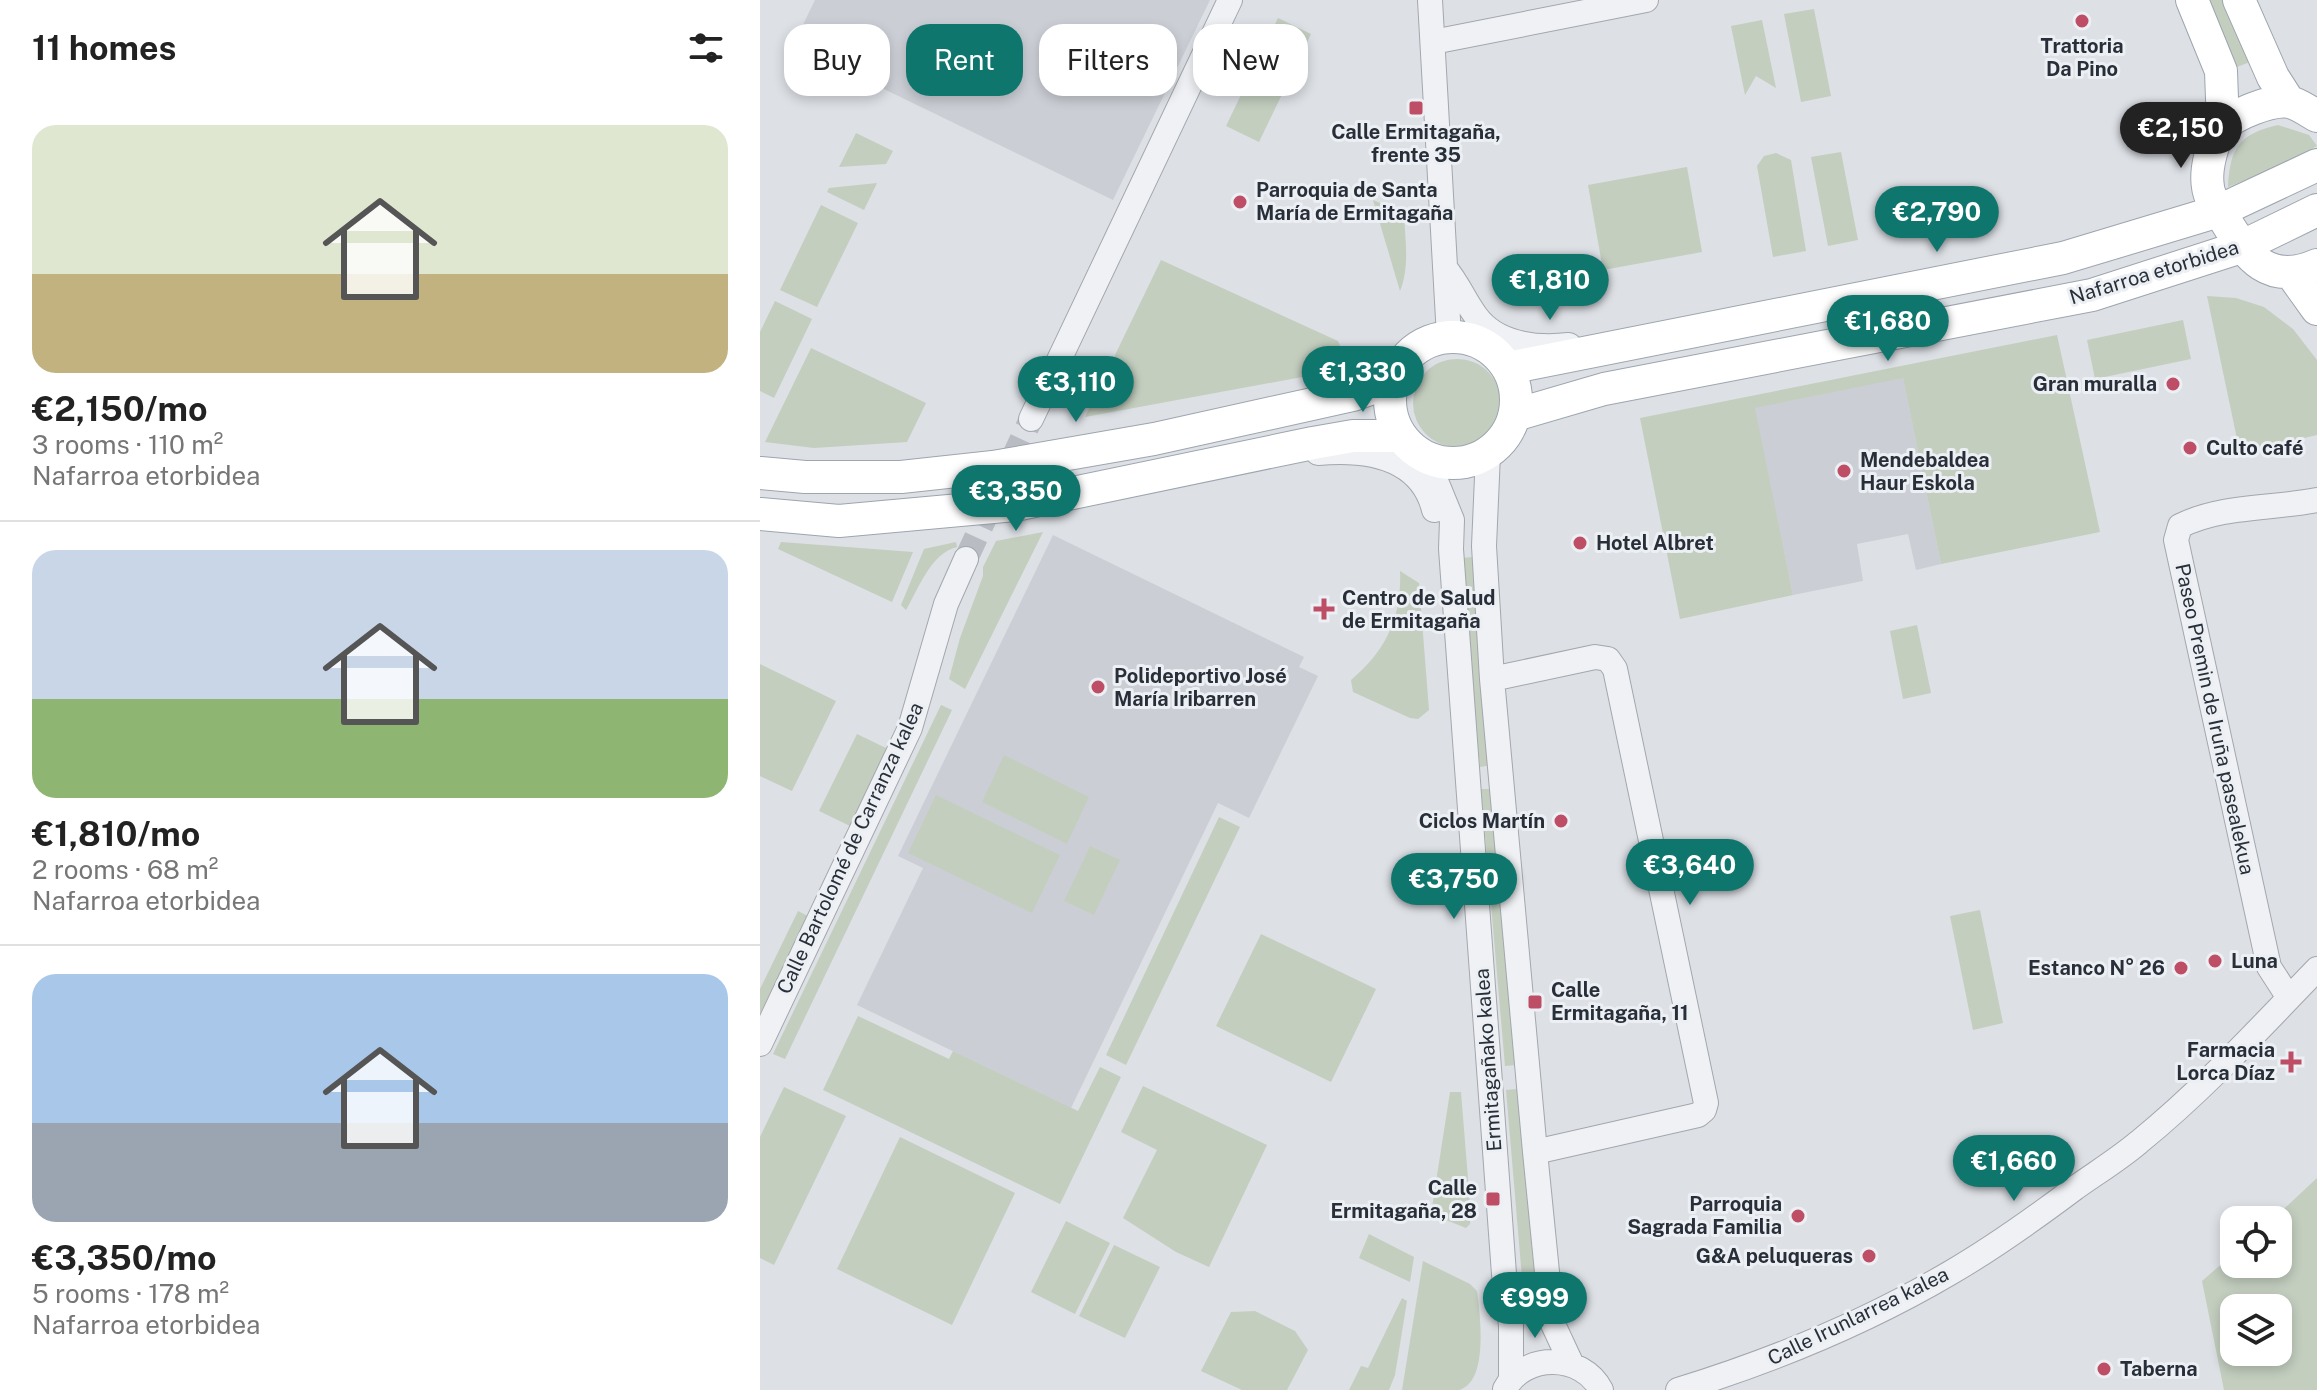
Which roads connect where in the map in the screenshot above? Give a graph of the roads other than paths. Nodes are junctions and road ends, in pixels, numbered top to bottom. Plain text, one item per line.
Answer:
1 (1230, 0) edge
2 (1430, 0) edge
3 (1646, 0) edge
4 (2192, 0) edge
5 (2239, 0) edge
6 (1433, 42) junction
7 (2310, 112) edge
8 (2223, 127) junction
9 (2317, 165) edge
10 (2317, 210) edge
11 (2219, 211) junction
12 (2241, 247) junction
13 (1444, 267) junction
14 (2304, 269) edge
15 (2317, 309) edge
16 (1449, 337) junction
17 (1666, 338) junction
18 (1508, 368) junction
19 (1392, 381) junction
20 (1515, 415) junction
21 (1031, 419) tunnel mouth
22 (1400, 436) junction
23 (1265, 453) junction
24 (1488, 454) junction
25 (1427, 459) junction
26 (760, 473) edge
27 (2317, 500) edge
28 (760, 514) edge
29 (1451, 549) junction
30 (966, 559) tunnel mouth
31 (1492, 679) junction
32 (2317, 969) edge
33 (2289, 998) junction
34 (760, 1044) edge
35 (1535, 1152) junction
36 (1572, 1365) junction
37 (1507, 1384) edge
38 (1601, 1390) edge
39 (1678, 1390) edge

1 - 21 street
2 - 6 street
3 - 6 street
4 - 8 main road
5 - 7 main road
6 - 13 street
7 - 8 main road
8 - 11 main road
9 - 11 main road, Nafarroa etorbidea
10 - 12 main road, Nafarroa etorbidea
11 - 12 main road
11 - 17 main road, Nafarroa etorbidea
12 - 14 main road
12 - 20 main road, Nafarroa etorbidea
13 - 16 street
13 - 17 street, Nafarroa etorbidea
14 - 15 main road
16 - 18 main road
16 - 19 main road
17 - 18 main road, Nafarroa etorbidea
18 - 20 main road
19 - 22 main road
19 - 26 main road
20 - 24 main road
22 - 23 main road
22 - 25 main road
23 - 28 main road
23 - 29 street
24 - 25 main road
24 - 31 street, Ermitagañako kalea
25 - 29 street, Ermitagañako kalea
27 - 33 street, Paseo Premin de Iruña pasealekua
29 - 37 street, Ermitagañako kalea
30 - 34 street, Calle Bartolomé de Carranza kalea
31 - 35 street, Ermitagañako kalea
31 - 35 street
32 - 33 street, Calle Irunlarrea kalea
33 - 39 street, Calle Irunlarrea kalea
35 - 36 street, Ermitagañako kalea
36 - 37 street
36 - 38 street

